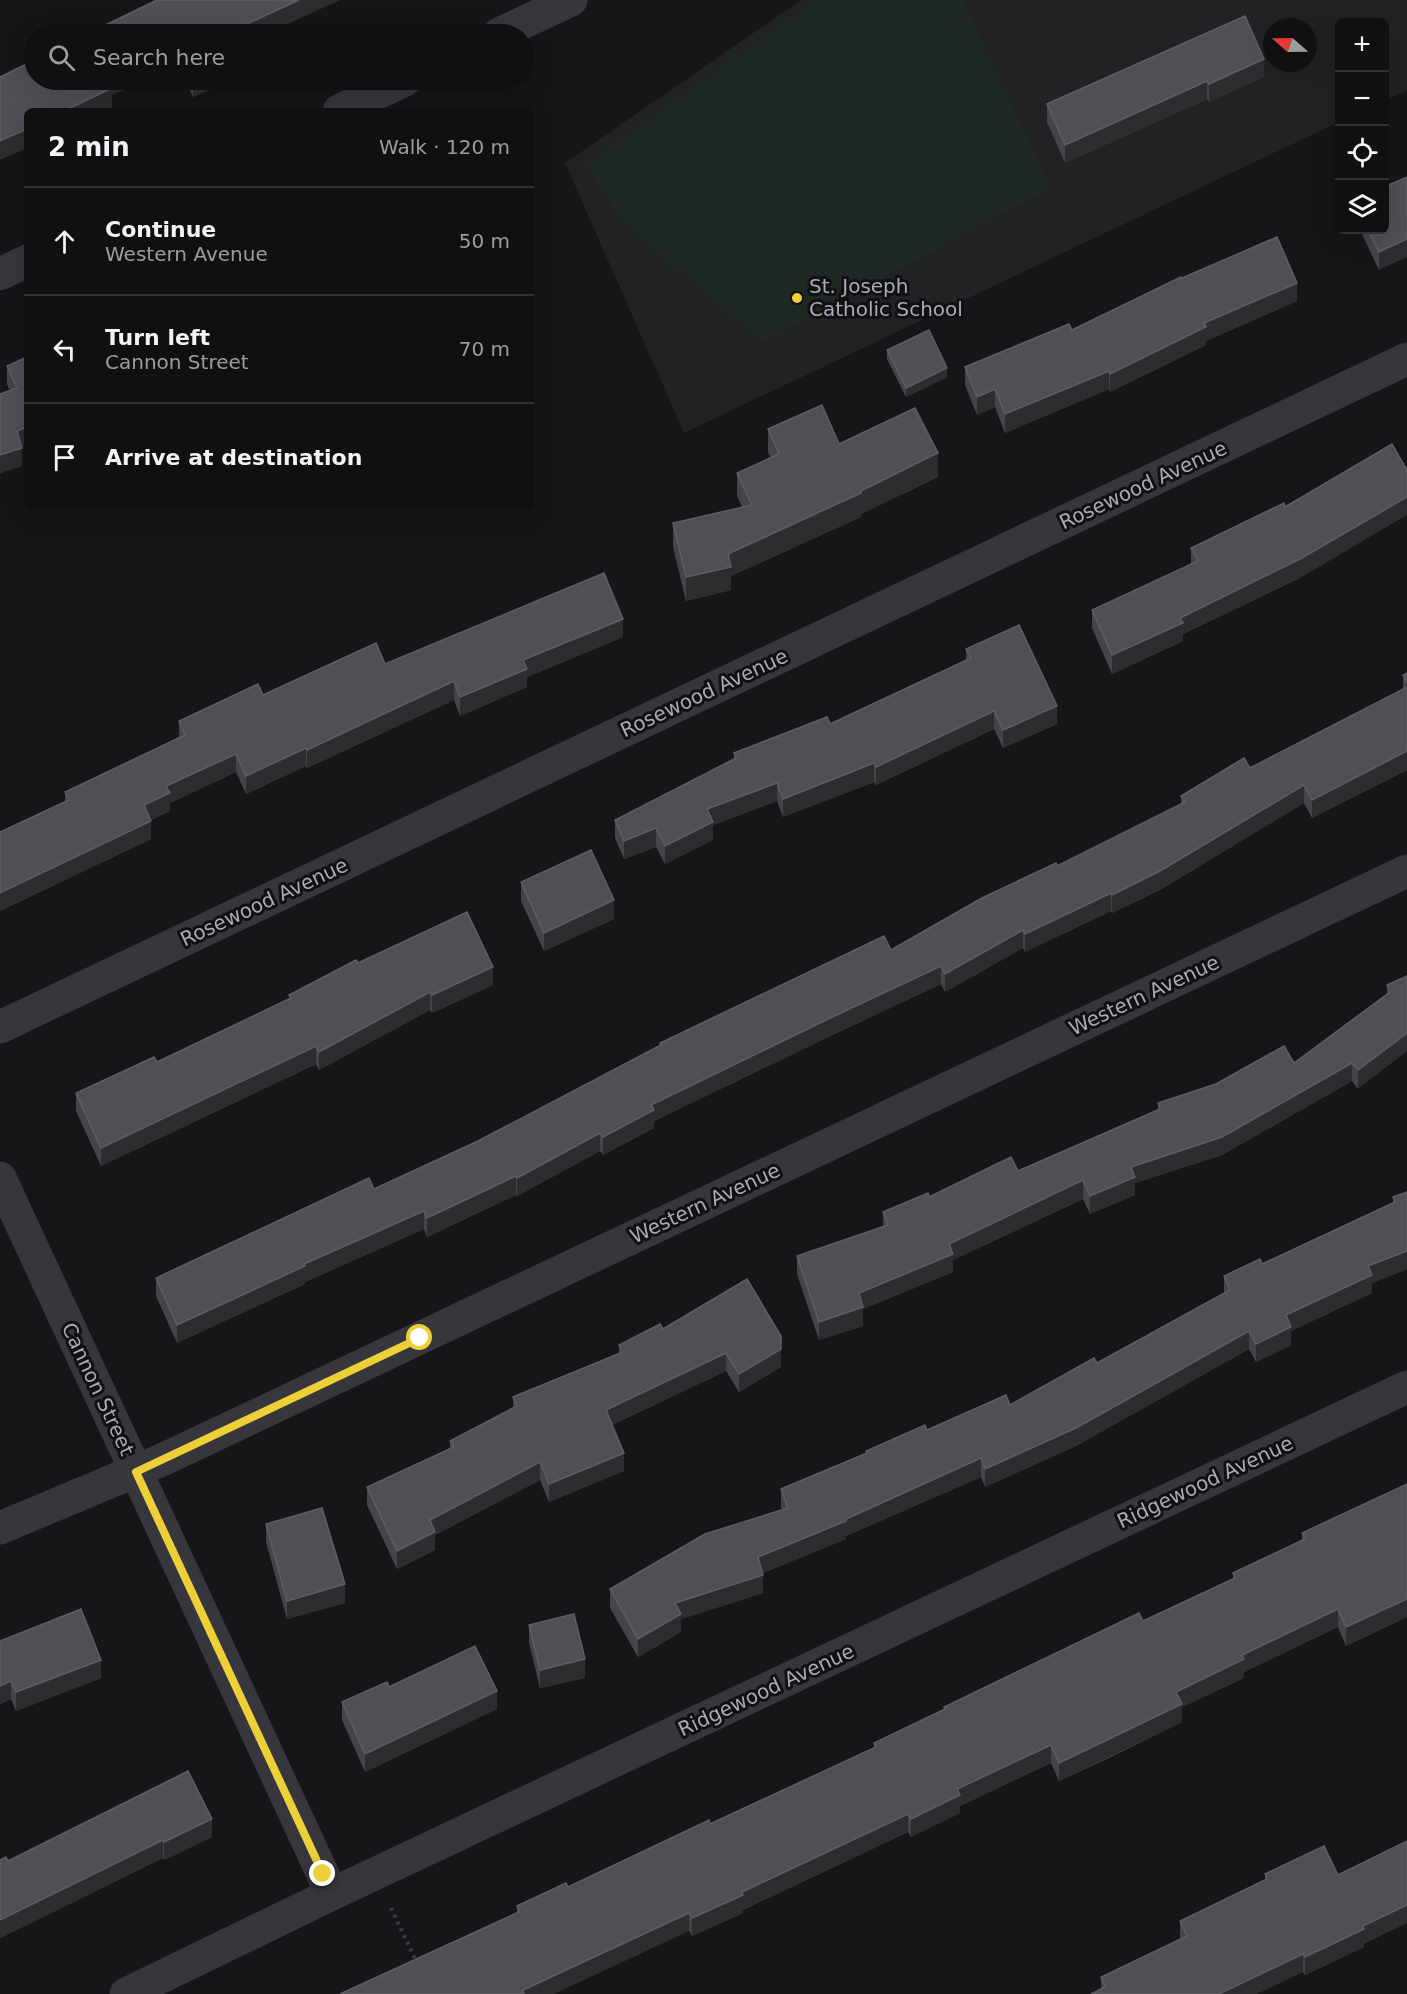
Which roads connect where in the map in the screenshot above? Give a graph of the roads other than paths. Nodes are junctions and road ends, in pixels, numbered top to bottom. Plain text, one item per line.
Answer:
1 (571, 0) edge
2 (520, 24) edge
3 (384, 90) edge
4 (345, 108) edge
5 (24, 262) edge
6 (0, 274) edge
7 (1407, 359) edge
8 (1407, 871) edge
9 (0, 1027) edge
10 (0, 1178) edge
11 (1407, 1387) edge
12 (136, 1472) junction
13 (0, 1528) edge
14 (332, 1894) junction
15 (126, 1994) edge

1 - 2 street
3 - 4 street
5 - 6 street
7 - 9 street, Rosewood Avenue
8 - 12 street, Western Avenue
10 - 12 street, Cannon Street
11 - 14 street, Ridgewood Avenue
12 - 13 street, Western Avenue
12 - 14 street, Cannon Street
14 - 15 street, Ridgewood Avenue

